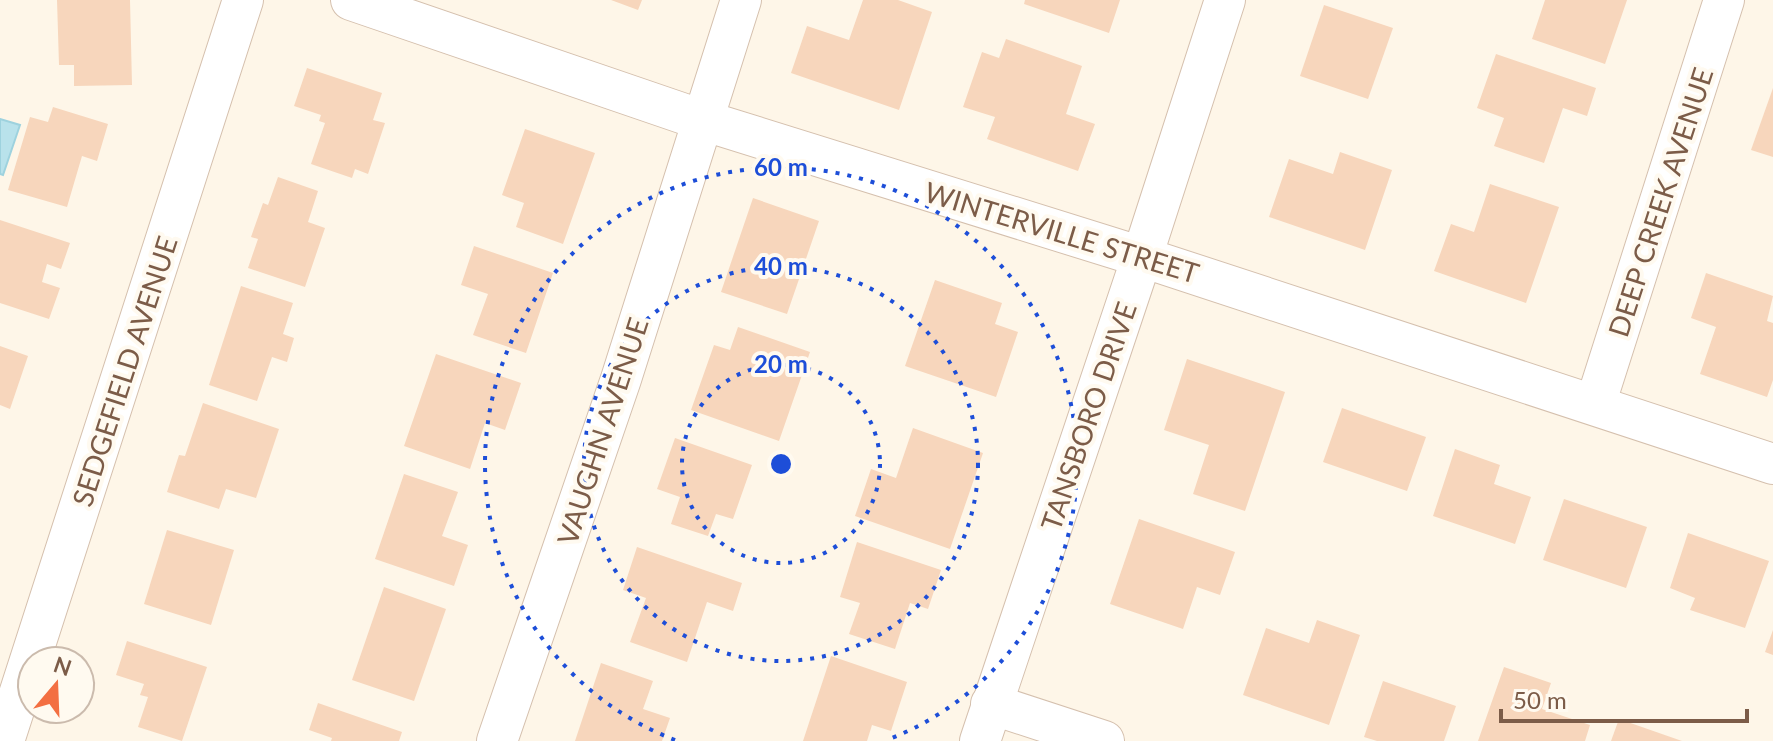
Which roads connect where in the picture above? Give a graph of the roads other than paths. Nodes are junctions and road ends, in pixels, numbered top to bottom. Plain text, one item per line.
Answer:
1 (243, 0) edge
2 (351, 0) edge
3 (741, 0) edge
4 (1225, 0) edge
5 (1724, 0) edge
6 (702, 120) junction
7 (1142, 257) junction
8 (1595, 405) junction
9 (1773, 464) edge
10 (991, 704) junction
11 (4, 741) edge
12 (497, 741) edge
13 (980, 741) edge
14 (1104, 741) edge

1 - 11 street, SEDGEFIELD AVENUE
2 - 6 street, WINTERVILLE STREET
3 - 6 street, VAUGHN AVENUE
4 - 7 street, TANSBORO DRIVE
5 - 8 street, DEEP CREEK AVENUE
6 - 7 street, WINTERVILLE STREET
6 - 12 street, VAUGHN AVENUE
7 - 8 street, WINTERVILLE STREET
7 - 10 street, TANSBORO DRIVE
8 - 9 street, WINTERVILLE STREET
10 - 13 street, TANSBORO DRIVE
10 - 14 street

